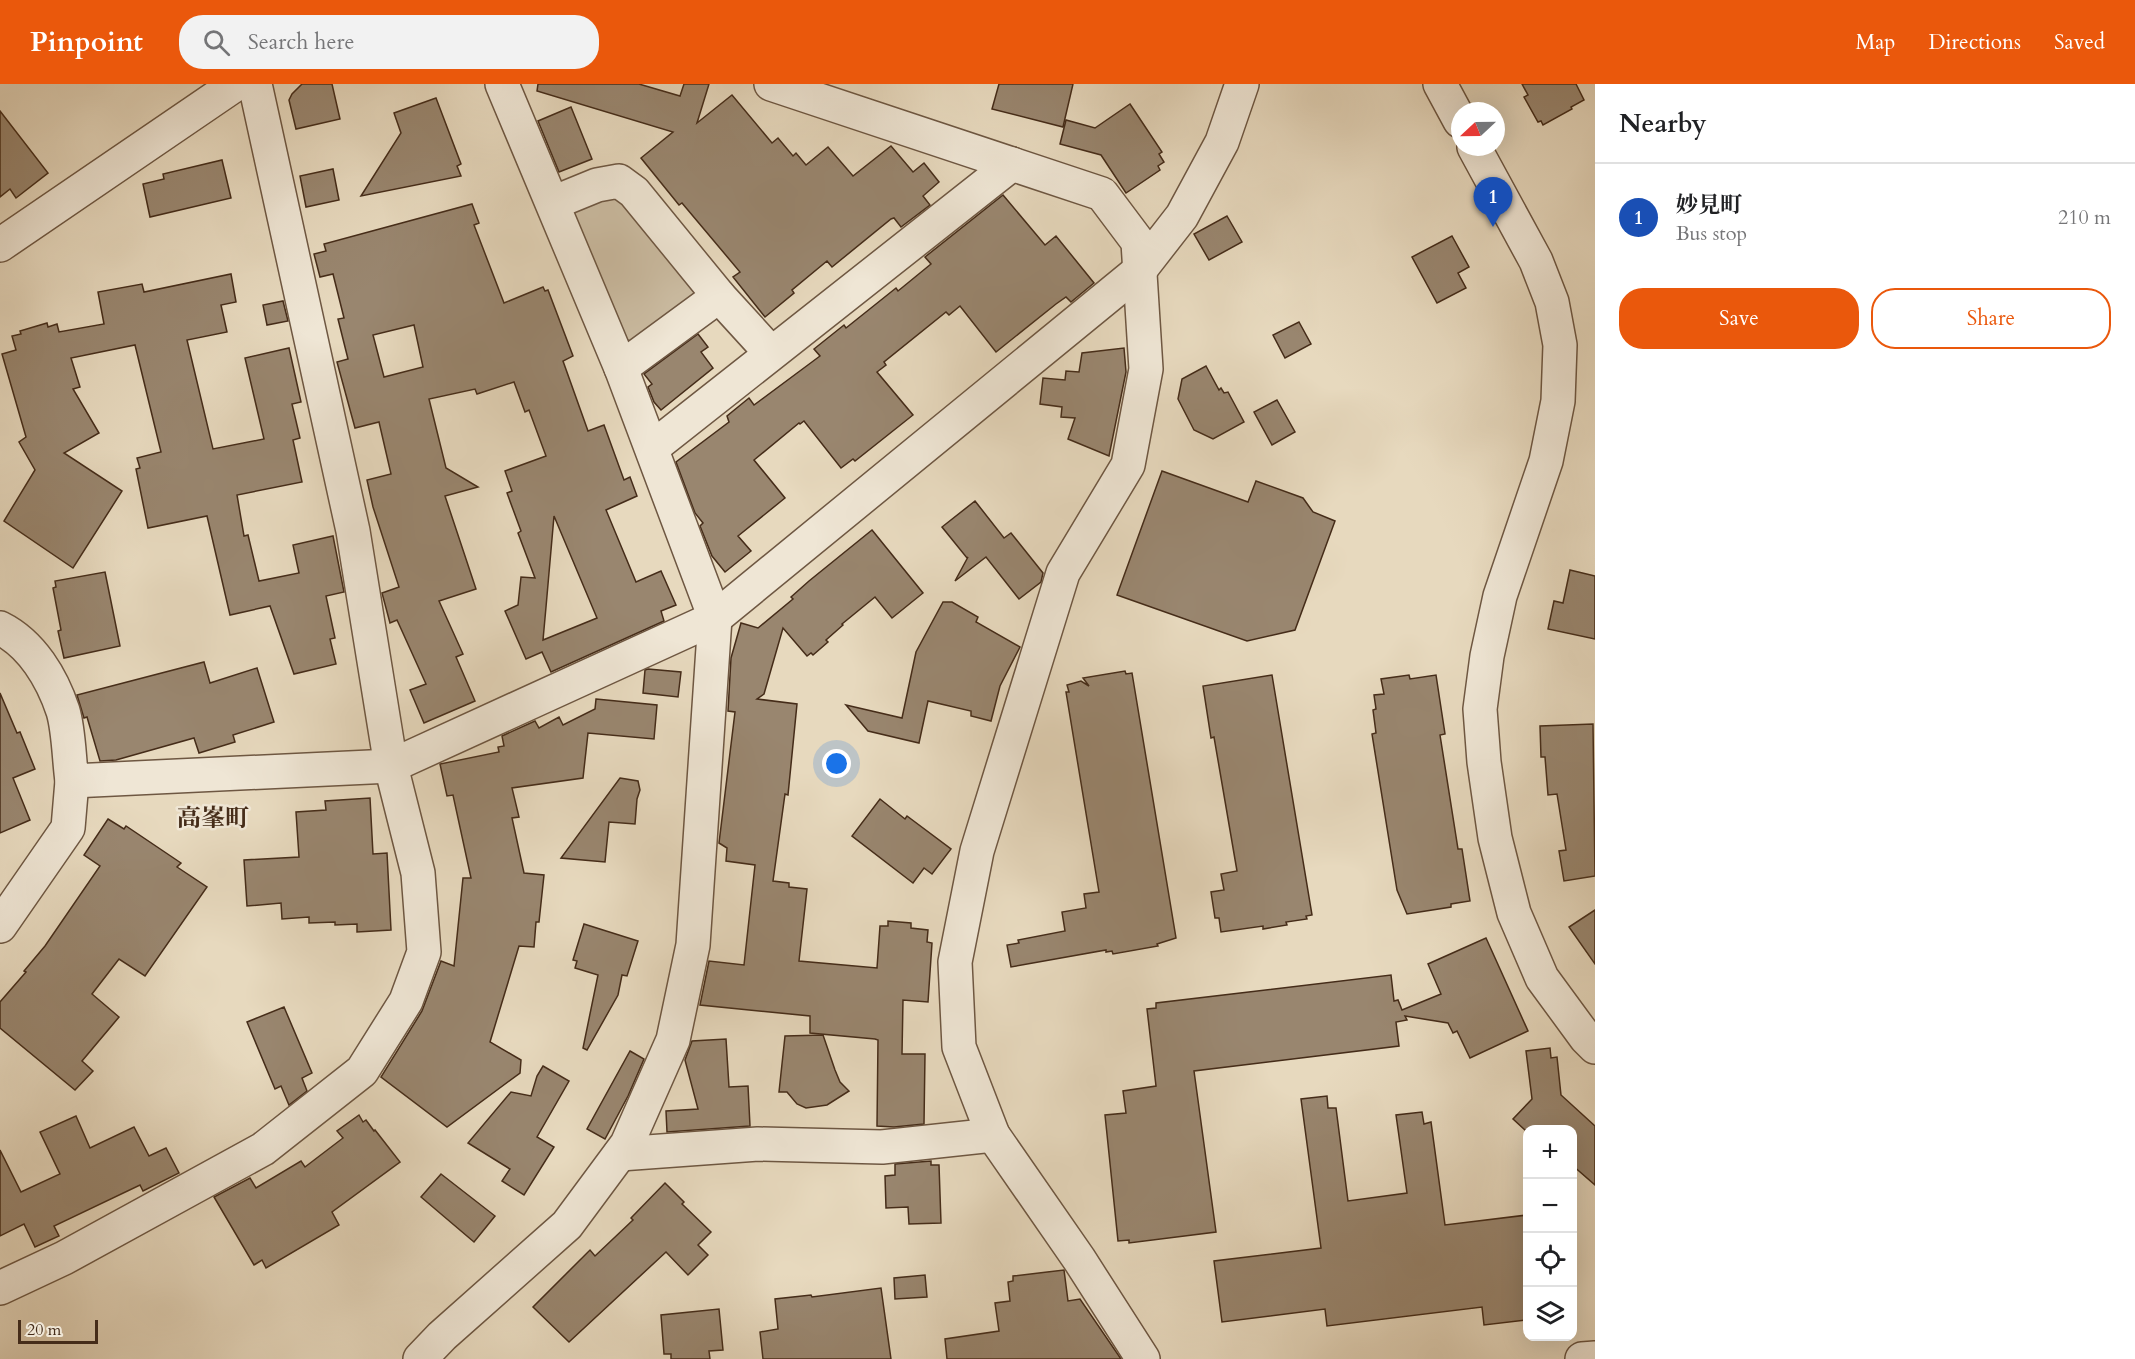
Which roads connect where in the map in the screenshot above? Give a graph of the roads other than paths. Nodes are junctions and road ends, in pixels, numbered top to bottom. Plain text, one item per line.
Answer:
1 (236, 84) edge
2 (255, 84) edge
3 (502, 84) edge
4 (771, 84) edge
5 (1242, 84) edge
6 (1440, 84) edge
7 (1451, 104) edge
8 (1479, 156) edge
9 (1012, 164) junction
10 (553, 203) junction
11 (0, 244) edge
12 (1140, 270) junction
13 (719, 296) junction
14 (771, 352) junction
15 (621, 368) junction
16 (652, 448) junction
17 (715, 618) junction
18 (0, 628) edge
19 (391, 766) junction
20 (72, 781) junction
21 (0, 926) edge
22 (1595, 1047) edge
23 (993, 1135) junction
24 (620, 1154) junction
25 (0, 1288) edge
26 (1595, 1358) edge
27 (420, 1359) edge
28 (1143, 1359) edge
29 (1582, 1359) edge

1 - 11 street
2 - 19 street
3 - 10 street
4 - 9 street
5 - 12 street
6 - 7 street
8 - 22 street
9 - 12 street
9 - 14 street
10 - 13 street
10 - 15 street
12 - 17 street
12 - 23 street
13 - 14 street
13 - 15 street
14 - 16 street
15 - 16 street
16 - 17 street
17 - 19 street
17 - 24 street
18 - 20 street
19 - 20 street
19 - 25 street
20 - 21 street
23 - 24 street
23 - 28 street
24 - 27 street
26 - 29 street

